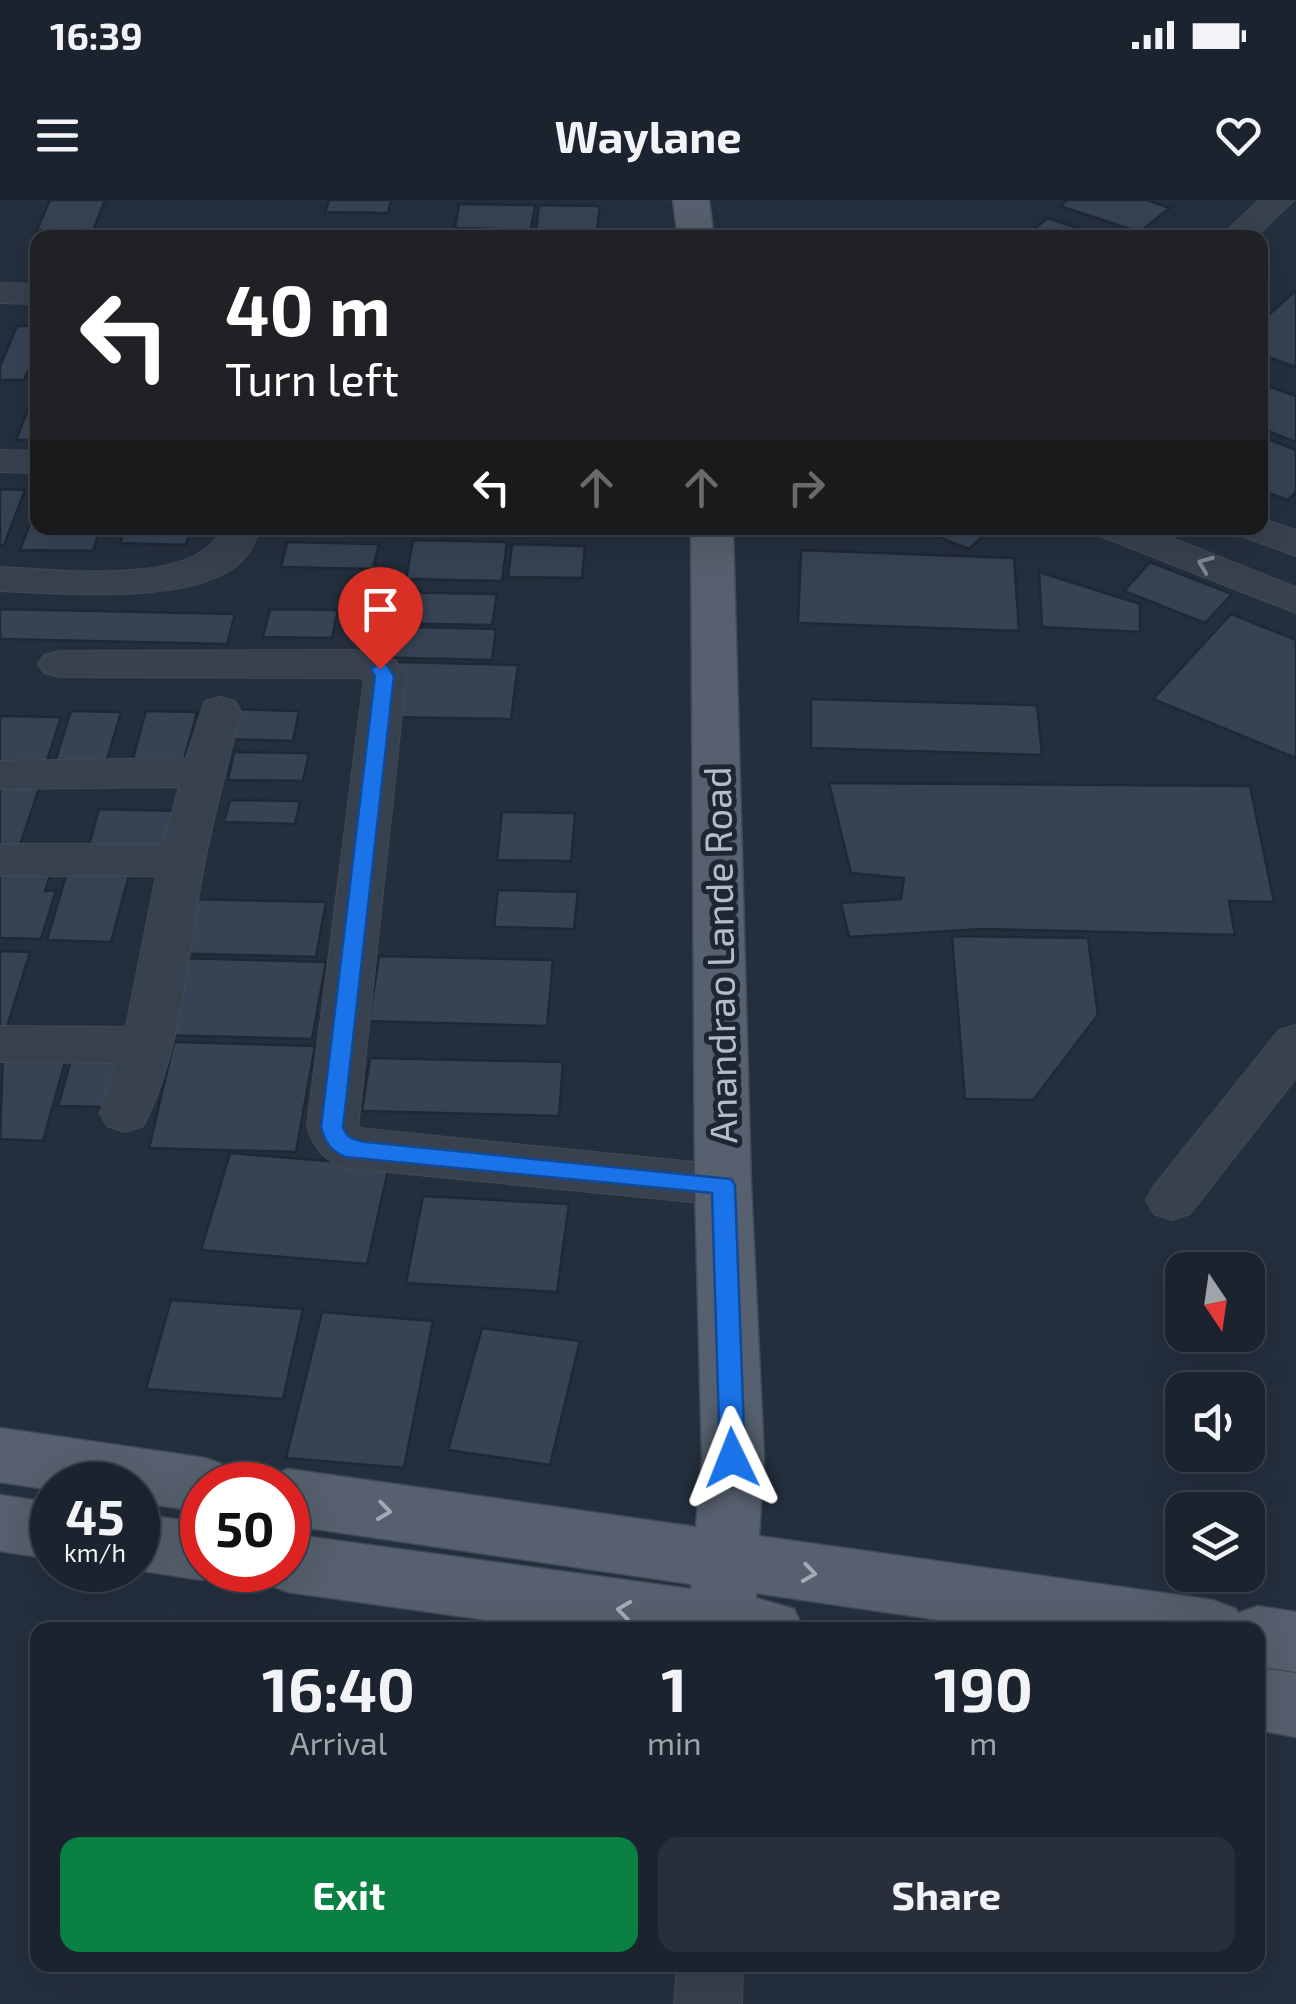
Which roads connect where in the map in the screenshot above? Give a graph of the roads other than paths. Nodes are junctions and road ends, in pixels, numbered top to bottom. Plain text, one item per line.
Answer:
1 (691, 200) edge
2 (1278, 200) edge
3 (695, 230) edge
4 (1244, 230) edge
5 (0, 294) edge
6 (30, 294) edge
7 (0, 461) edge
8 (30, 462) edge
9 (1268, 533) edge
10 (239, 535) edge
11 (712, 535) edge
12 (1132, 535) edge
13 (1296, 544) edge
14 (0, 580) edge
15 (1296, 600) edge
16 (59, 664) dead end
17 (220, 711) dead end
18 (207, 772) junction
19 (0, 775) edge
20 (0, 860) edge
21 (182, 860) junction
22 (1296, 1042) edge
23 (0, 1044) edge
24 (146, 1046) junction
25 (124, 1113) dead end
26 (723, 1185) junction
27 (1172, 1200) dead end
28 (0, 1455) edge
29 (180, 1481) edge
30 (310, 1503) edge
31 (0, 1523) edge
32 (30, 1527) edge
33 (310, 1565) edge
34 (734, 1611) edge
35 (1011, 1622) edge
36 (1265, 1637) edge
37 (1296, 1642) edge
38 (1265, 1700) edge
39 (1296, 1704) edge
40 (710, 1972) edge
41 (708, 2004) edge

1 - 3 main road
2 - 4 street
5 - 6 street
7 - 8 street
9 - 13 street
10 - 14 street
11 - 26 main road, Anandrao Lande Road
15 -> 12 street
16 - 26 street
17 - 18 street
18 - 19 street
18 - 21 street
20 - 21 street
21 - 24 street
22 - 27 street
23 - 24 street
24 - 25 street
26 - 34 main road, Anandrao Lande Road
28 - 29 main road
30 -> 34 main road
31 - 32 main road
34 -> 33 main road
34 -> 35 main road
36 - 37 main road
38 - 39 main road
40 - 41 street

